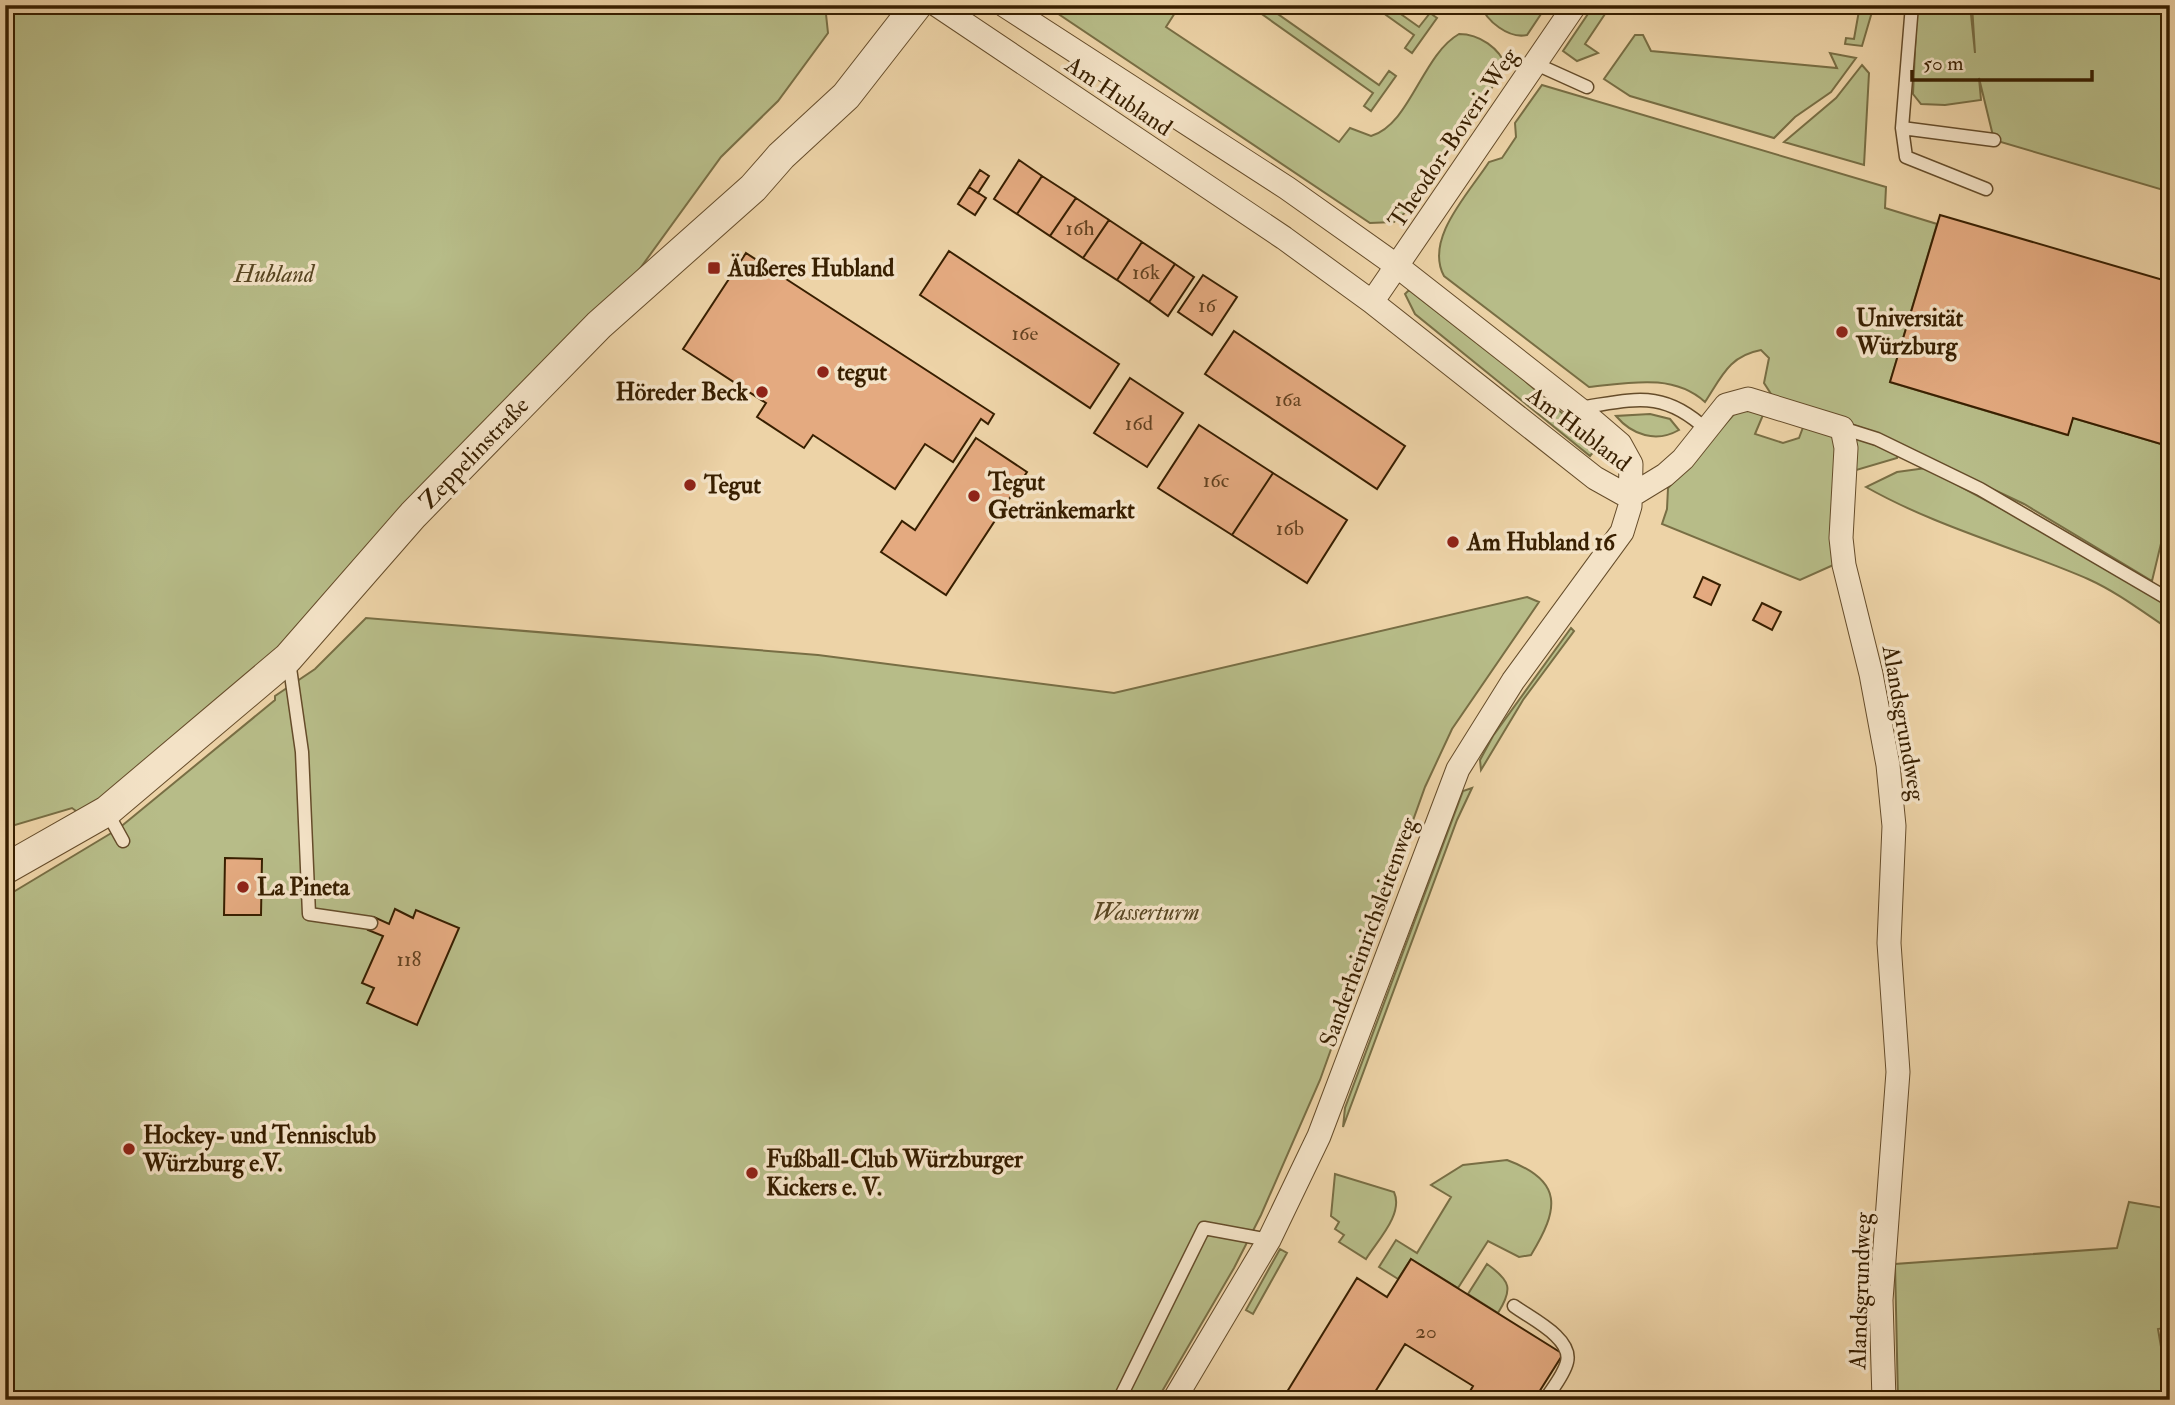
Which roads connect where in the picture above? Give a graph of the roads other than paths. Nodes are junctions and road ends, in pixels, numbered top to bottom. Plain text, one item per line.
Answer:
1 (918, 5) edge
2 (937, 5) edge
3 (1004, 5) edge
4 (1575, 5) edge
5 (1912, 5) edge
6 (1536, 64) junction
7 (1587, 87) dead end
8 (1902, 128) junction
9 (1994, 140) dead end
10 (1986, 189) dead end
11 (1397, 266) junction
12 (1372, 302) junction
13 (1578, 408) junction
14 (1842, 428) junction
15 (1707, 430) junction
16 (1629, 497) junction
17 (2170, 600) edge
18 (288, 658) junction
19 (107, 811) junction
20 (123, 841) dead end
21 (5, 869) edge
22 (371, 923) dead end
23 (1269, 1240) junction
24 (1514, 1306) dead end
25 (1119, 1400) edge
26 (1174, 1400) edge
27 (1545, 1400) edge
28 (1884, 1400) edge

1 - 18 street, Zeppelinstraße
2 - 12 street, Am Hubland
3 - 11 street, Am Hubland
4 - 6 street, Theodor-Boveri-Weg
5 - 8 lane
6 - 7 lane
6 - 11 street, Theodor-Boveri-Weg
8 - 9 lane
8 - 10 lane
11 - 12 street, Theodor-Boveri-Weg
11 - 13 street, Am Hubland
12 - 16 street, Am Hubland
13 - 15 lane
13 - 16 street, Am Hubland
14 - 15 street
14 - 17 lane
14 - 28 street, Alandsgrundweg
15 - 16 street
16 - 23 street, Sanderheinrichsleitenweg
18 - 19 street, Zeppelinstraße
18 - 22 lane
19 - 20 lane
19 - 21 street, Zeppelinstraße
23 - 25 lane
23 - 26 street, Sanderheinrichsleitenweg
24 - 27 lane

